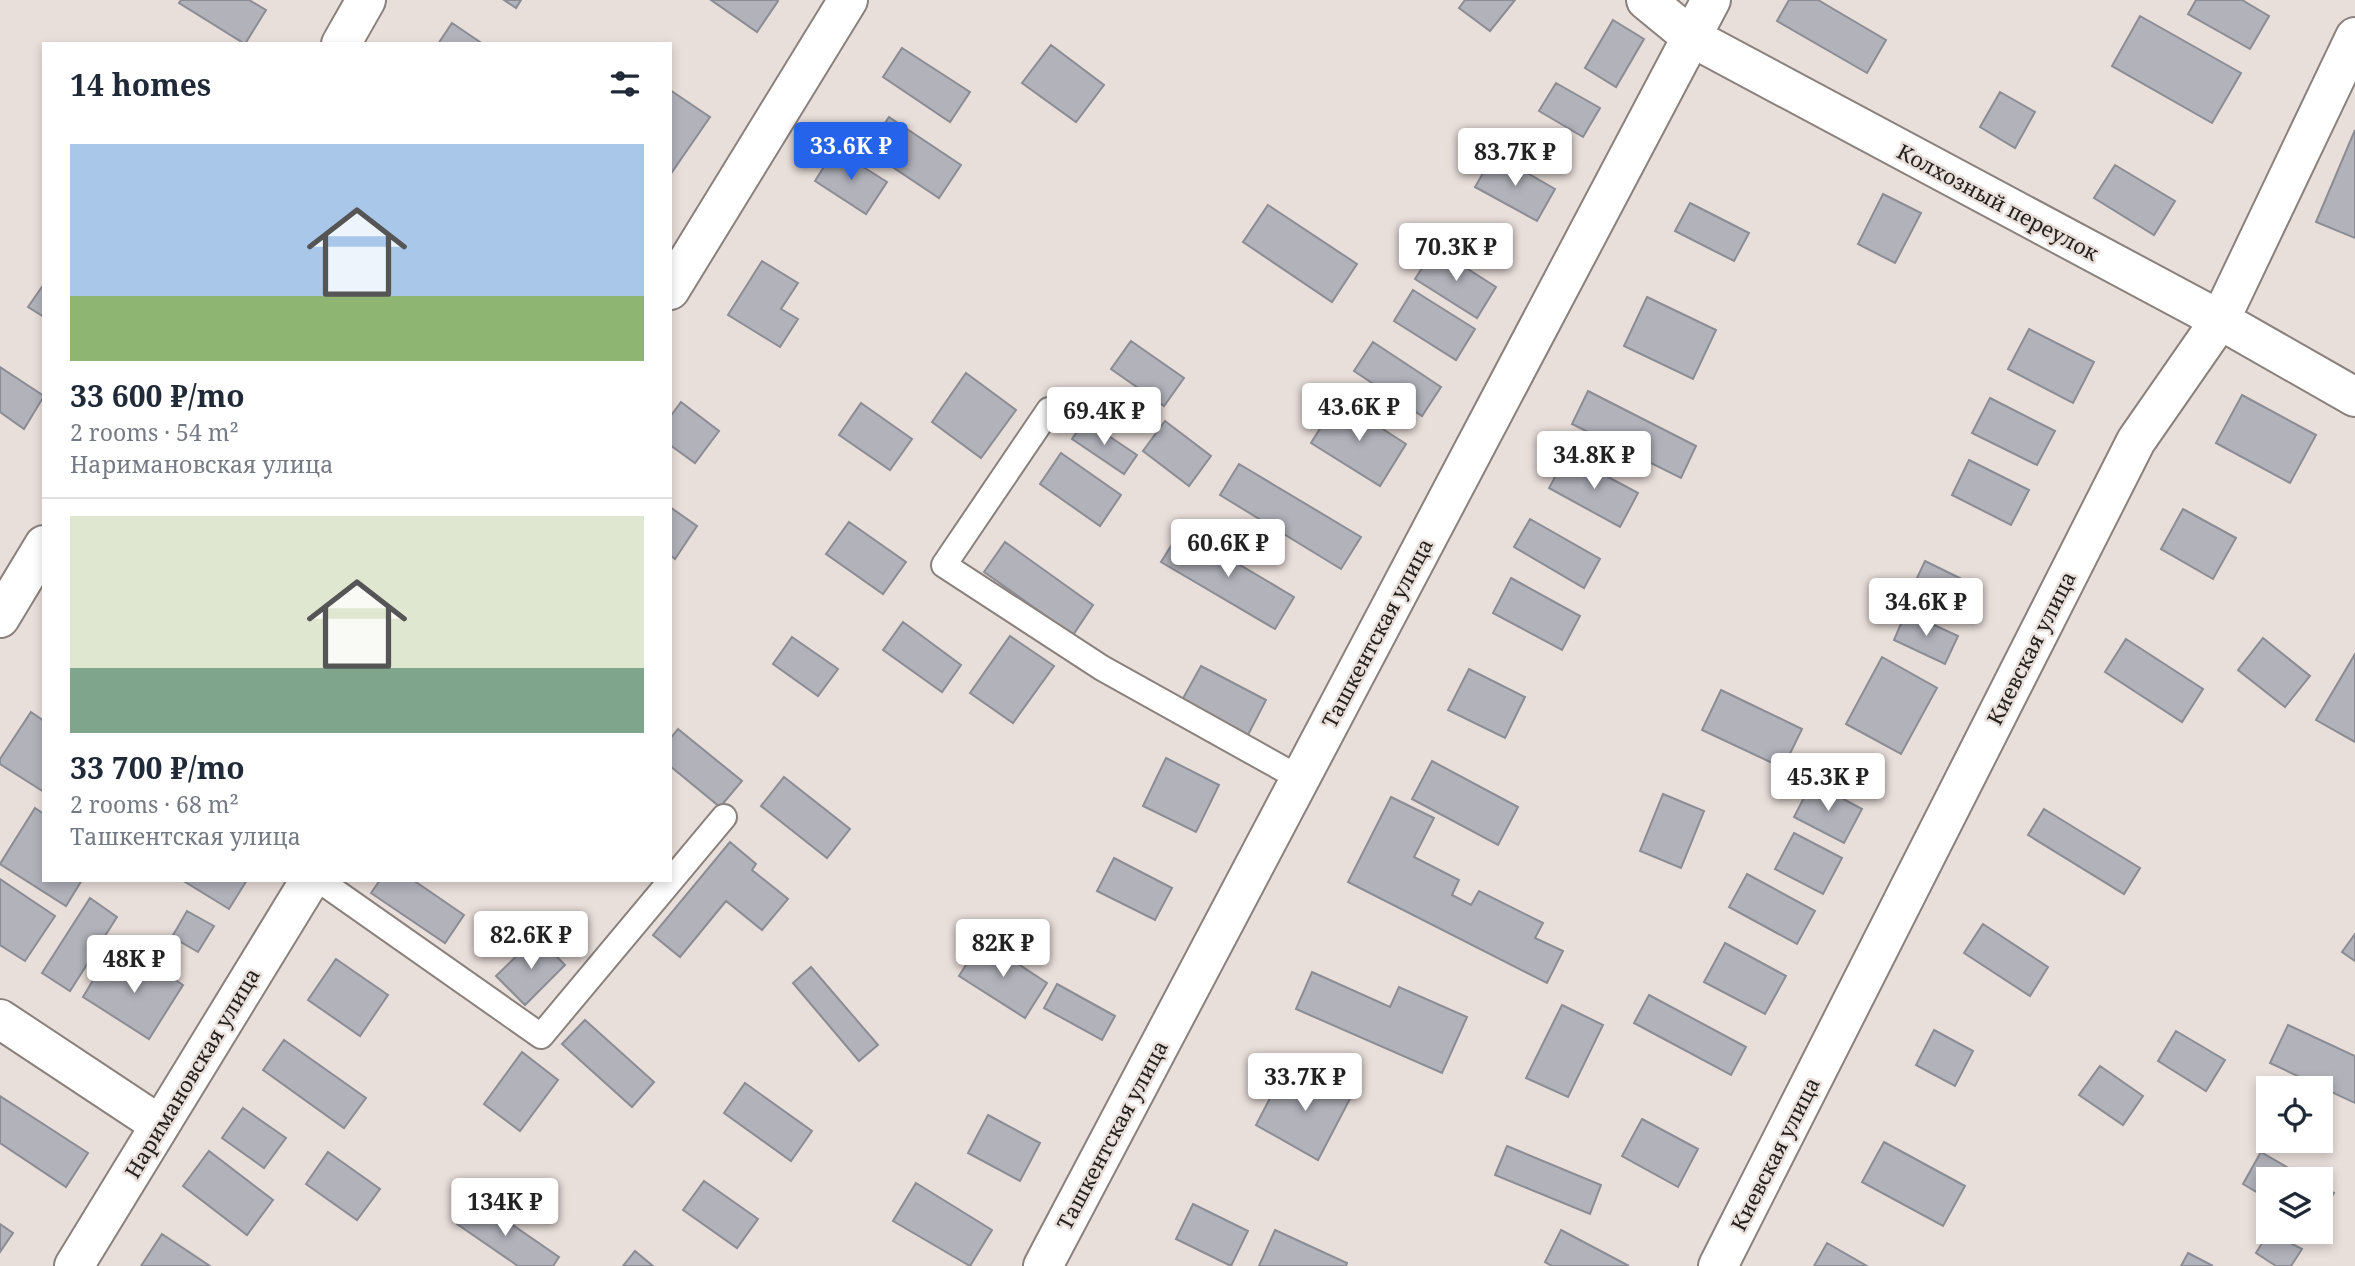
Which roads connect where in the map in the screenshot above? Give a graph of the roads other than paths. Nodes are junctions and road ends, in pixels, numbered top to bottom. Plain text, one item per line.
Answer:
1 (366, 0) edge
2 (848, 0) edge
3 (1646, 0) edge
4 (1711, 0) edge
5 (1691, 37) junction
6 (2355, 37) edge
7 (342, 42) edge
8 (672, 287) edge
9 (2220, 320) junction
10 (2355, 397) edge
11 (1049, 410) dead end
12 (42, 548) edge
13 (0, 618) edge
14 (1301, 779) junction
15 (724, 817) dead end
16 (672, 879) edge
17 (309, 882) edge
18 (322, 882) edge
19 (670, 882) edge
20 (0, 1019) edge
21 (160, 1125) junction
22 (74, 1266) edge
23 (1043, 1266) edge
24 (1718, 1266) edge

1 - 7 street
2 - 8 street
3 - 5 street, Колхозный переулок
4 - 5 street, Ташкентская улица
5 - 9 street, Колхозный переулок
5 - 14 street, Ташкентская улица
6 - 9 street, Киевская улица
9 - 10 street, Колхозный переулок
9 - 24 street, Киевская улица
11 - 14 lane
12 - 13 street
14 - 23 street, Ташкентская улица
15 - 16 lane
17 - 21 street, Наримановская улица
18 - 19 lane
20 - 21 street
21 - 22 street, Наримановская улица

